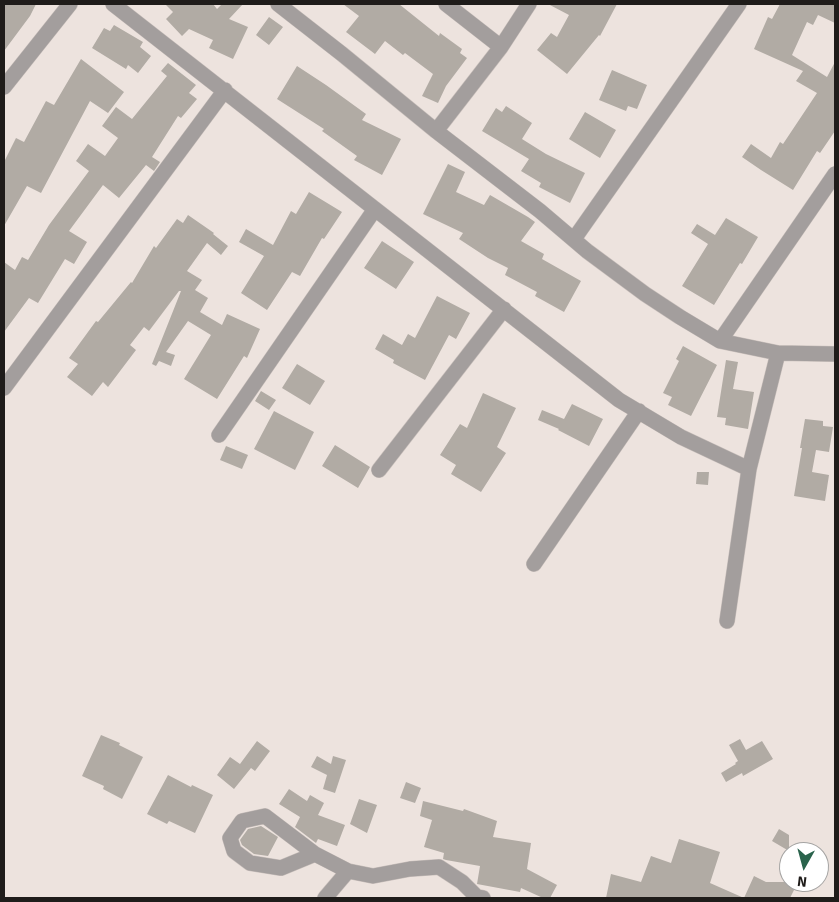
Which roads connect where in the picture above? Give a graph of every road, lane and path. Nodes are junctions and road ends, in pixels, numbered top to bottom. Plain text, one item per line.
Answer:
1 (70, 4) edge
2 (113, 4) edge
3 (278, 4) edge
4 (446, 4) edge
5 (529, 4) edge
6 (739, 4) edge
7 (500, 47) junction
8 (6, 78) edge
9 (225, 90) junction
10 (436, 131) junction
11 (835, 174) edge
12 (375, 209) junction
13 (574, 239) junction
14 (504, 309) junction
15 (720, 341) junction
16 (778, 353) junction
17 (835, 354) edge
18 (4, 388) edge
19 (639, 411) junction
20 (219, 435) dead end
21 (749, 469) junction
22 (379, 470) dead end
23 (534, 564) dead end
24 (727, 621) dead end
25 (315, 854) junction
26 (348, 871) junction
27 (325, 898) edge
28 (483, 898) edge

1 - 8 street
2 - 9 street
3 - 10 street
4 - 7 street
5 - 7 street
6 - 13 street
7 - 10 street
9 - 12 street
9 - 18 street
10 - 13 street
11 - 15 street
12 - 14 street
12 - 20 street
13 - 15 street
14 - 19 street
14 - 22 street
15 - 16 street
16 - 17 street
16 - 21 street
19 - 21 street
19 - 23 street
21 - 24 street
25 - 25 street
25 - 26 street
26 - 27 street
26 - 28 street

